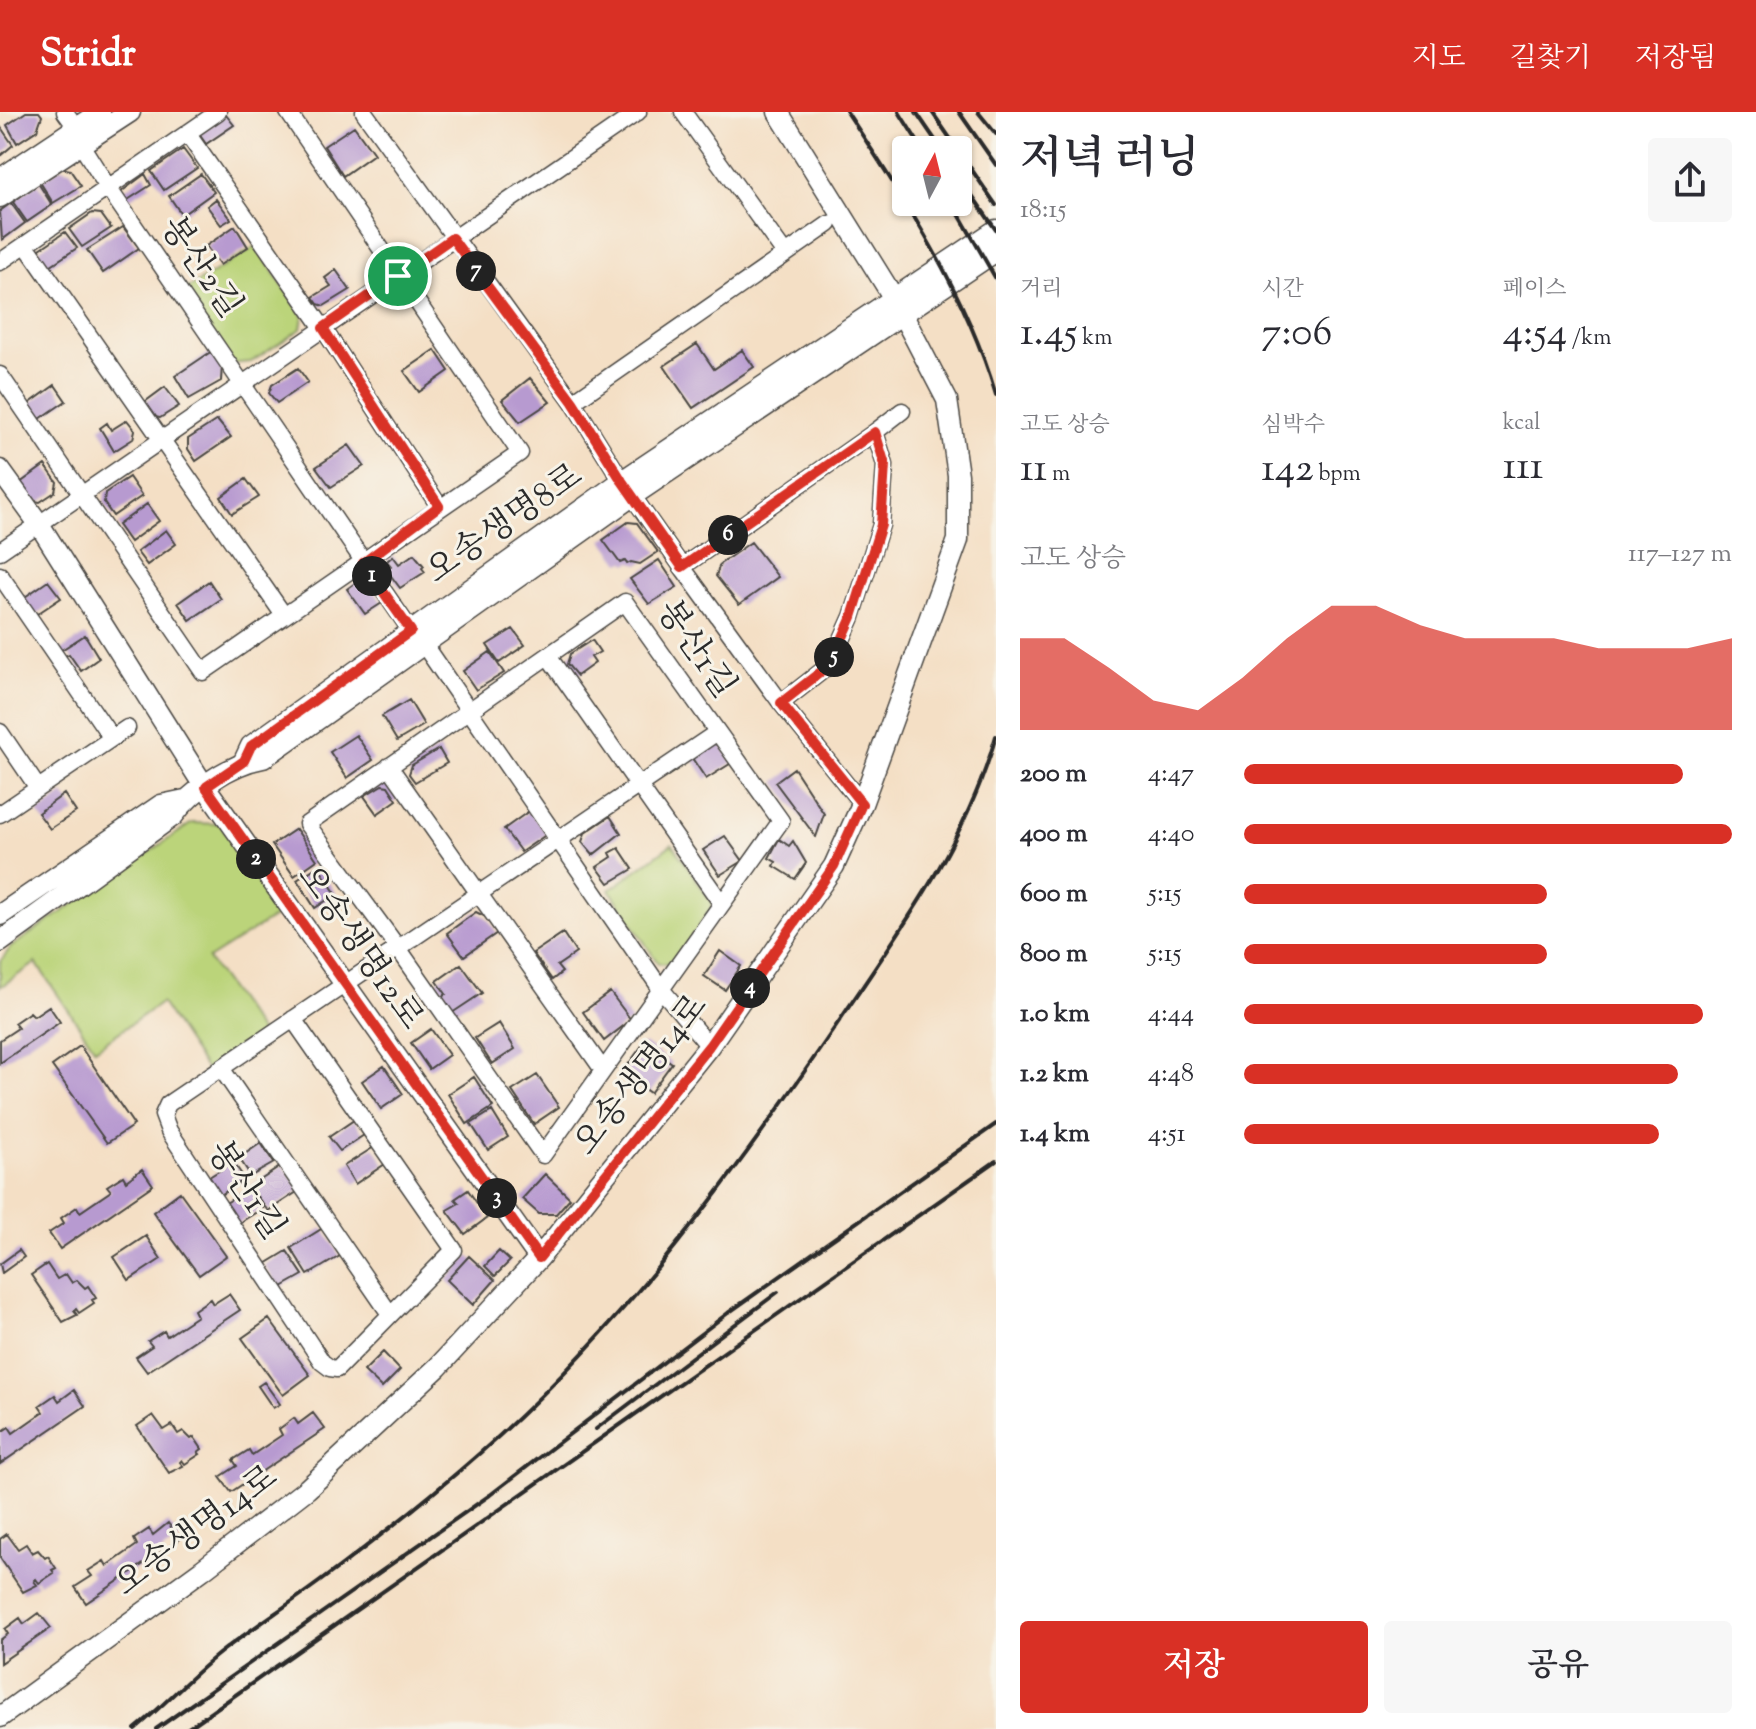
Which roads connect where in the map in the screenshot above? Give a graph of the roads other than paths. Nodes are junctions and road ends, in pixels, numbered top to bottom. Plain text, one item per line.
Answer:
1 (100, 112) edge
2 (130, 112) edge
3 (218, 112) edge
4 (288, 112) edge
5 (364, 112) edge
6 (638, 112) edge
7 (683, 112) edge
8 (778, 112) edge
9 (74, 127) edge
10 (187, 133) junction
11 (0, 179) edge
12 (107, 186) junction
13 (0, 197) edge
14 (829, 224) dead end
15 (996, 230) edge
16 (452, 238) junction
17 (26, 245) junction
18 (996, 251) edge
19 (785, 254) junction
20 (0, 262) edge
21 (398, 276) junction
22 (899, 308) junction
23 (323, 328) junction
24 (0, 375) edge
25 (243, 384) junction
26 (573, 402) junction
27 (902, 411) dead end
28 (875, 432) junction
29 (162, 440) junction
30 (0, 470) edge
31 (627, 488) junction
32 (82, 495) junction
33 (439, 506) junction
34 (39, 524) junction
35 (0, 551) edge
36 (363, 563) junction
37 (682, 567) junction
38 (0, 575) edge
39 (283, 614) junction
40 (418, 638) junction
41 (548, 656) junction
42 (781, 703) junction
43 (469, 711) junction
44 (127, 728) dead end
45 (0, 732) edge
46 (716, 733) junction
47 (111, 737) junction
48 (389, 766) junction
49 (640, 784) junction
50 (206, 787) junction
51 (38, 788) junction
52 (185, 800) junction
53 (862, 804) junction
54 (0, 814) edge
55 (558, 840) junction
56 (479, 893) junction
57 (722, 904) junction
58 (0, 915) edge
59 (0, 942) edge
60 (398, 948) junction
61 (345, 984) junction
62 (661, 989) junction
63 (293, 1019) junction
64 (709, 1046) junction
65 (221, 1068) junction
66 (603, 1070) junction
67 (539, 1258) junction
68 (390, 1314) junction
69 (0, 1717) edge

1 - 9 street
2 - 9 street
3 - 10 street
4 - 21 street
5 - 16 street
6 - 16 street
7 - 19 street
8 - 22 street, 오송생명14로
9 - 11 street
9 - 12 street, 봉산2길
9 - 13 street
10 - 12 street
10 - 23 street, 봉산2길
12 - 17 street
12 - 25 street, 봉산2길
14 - 19 street
15 - 22 street
16 - 21 street
16 - 26 street
17 - 20 street
17 - 29 street
18 - 22 street
19 - 26 street
21 - 23 street
21 - 33 street
22 - 31 street, 오송생명8로
22 - 53 street, 오송생명14로
23 - 25 street
23 - 33 street, 봉산2길
24 - 32 street
25 - 29 street
25 - 36 street, 봉산2길
26 - 31 street
27 - 28 street
28 - 37 street
28 - 42 street
29 - 32 street
29 - 39 street
30 - 34 street, 오송생명12로
31 - 37 street
31 - 40 street, 오송생명8로
32 - 34 street
32 - 39 street
33 - 36 street
34 - 35 street
34 - 50 street, 오송생명12로
36 - 39 street
36 - 40 street, 봉산2길
37 - 42 street
38 - 47 street
40 - 43 street
40 - 50 street, 오송생명8로
41 - 43 street
41 - 46 street, 봉산1길
41 - 49 street
42 - 53 street
43 - 48 street
43 - 55 street
44 - 47 street
45 - 51 street
46 - 49 street, 봉산1길
46 - 57 street, 봉산1길
47 - 51 street
48 - 56 street
48 - 60 street
49 - 55 street, 봉산1길
49 - 57 street
50 - 52 street, 오송생명8로
50 - 61 street, 오송생명12로
51 - 54 street
52 - 58 street, 오송생명8로
52 - 59 street, 오송생명8로
53 - 64 street, 오송생명14로
55 - 56 street, 봉산1길
55 - 62 street
56 - 60 street, 봉산1길
56 - 66 street
57 - 62 street
60 - 61 street, 봉산1길
60 - 66 street
61 - 63 street, 봉산1길
61 - 67 street, 오송생명12로
62 - 64 street
62 - 66 street
63 - 65 street, 봉산1길
63 - 68 street
64 - 67 street, 오송생명14로
65 - 68 street, 봉산1길
65 - 68 street, 봉산1길
67 - 69 street, 오송생명14로

